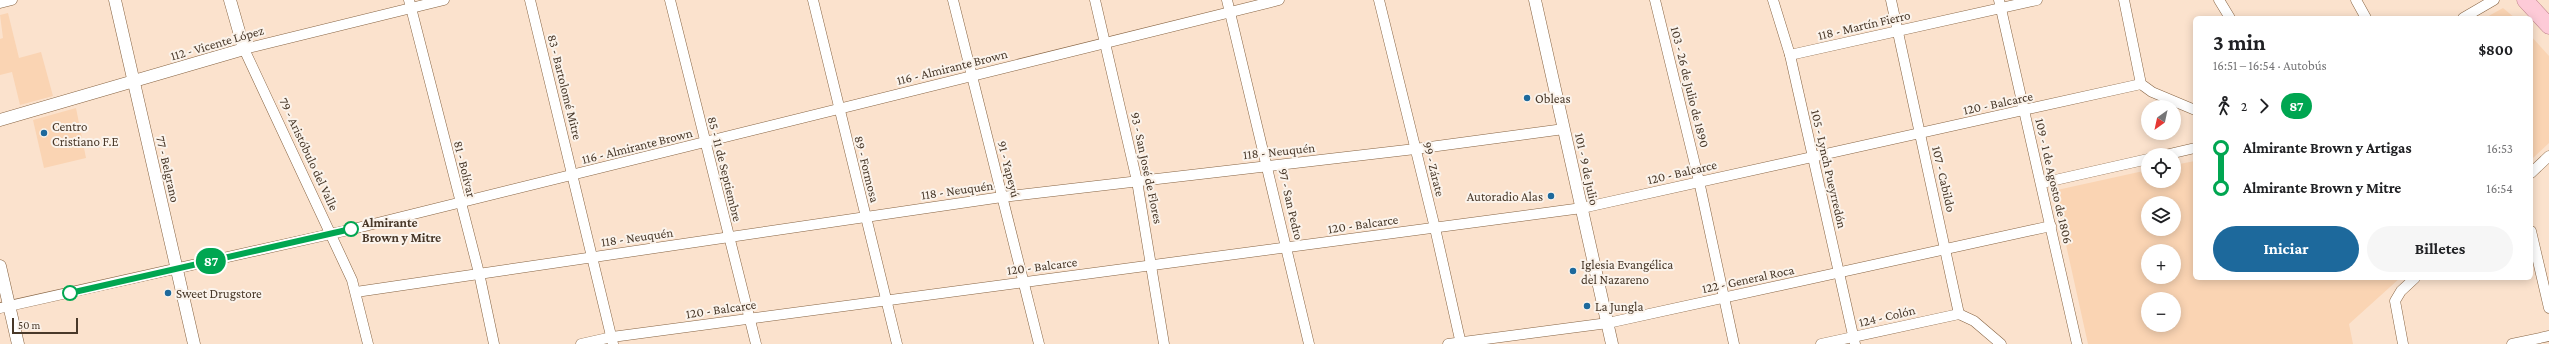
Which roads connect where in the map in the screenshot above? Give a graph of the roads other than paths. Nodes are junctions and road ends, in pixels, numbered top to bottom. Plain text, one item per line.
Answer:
1 (12, 0) edge
2 (115, 0) edge
3 (230, 0) edge
4 (444, 0) edge
5 (530, 0) edge
6 (670, 0) edge
7 (813, 0) edge
8 (953, 0) edge
9 (1095, 0) edge
10 (1227, 0) edge
11 (1279, 0) edge
12 (1379, 0) edge
13 (1535, 0) edge
14 (1655, 0) edge
15 (1773, 0) edge
16 (1891, 0) edge
17 (2037, 0) edge
18 (2124, 0) edge
19 (2219, 0) edge
20 (2356, 0) edge
21 (2494, 0) edge
22 (2526, 0) edge
23 (0, 3) edge
24 (410, 4) edge
25 (2000, 4) edge
26 (1230, 12) junction
27 (2229, 16) edge
28 (2365, 16) edge
29 (2466, 16) edge
30 (2549, 26) edge
31 (1898, 30) junction
32 (1106, 43) junction
33 (244, 49) junction
34 (1790, 55) junction
35 (972, 75) junction
36 (134, 81) junction
37 (2141, 84) junction
38 (839, 109) junction
39 (2193, 109) edge
40 (2024, 110) junction
41 (0, 120) edge
42 (1564, 130) junction
43 (1920, 133) junction
44 (706, 143) junction
45 (2193, 148) edge
46 (1415, 149) junction
47 (2181, 151) edge
48 (2549, 156) edge
49 (1812, 157) junction
50 (2141, 161) edge
51 (1268, 165) junction
52 (2533, 171) edge
53 (574, 175) junction
54 (1138, 181) junction
55 (1700, 181) junction
56 (2042, 183) junction
57 (1002, 197) junction
58 (460, 203) junction
59 (1582, 208) junction
60 (866, 217) junction
61 (2051, 226) junction
62 (1435, 228) junction
63 (331, 234) junction
64 (728, 237) junction
65 (2533, 240) edge
66 (1287, 247) junction
67 (1946, 248) junction
68 (593, 257) junction
69 (1153, 265) junction
70 (0, 266) edge
71 (177, 269) junction
72 (1839, 272) junction
73 (479, 273) junction
74 (2412, 280) edge
75 (1024, 282) junction
76 (356, 292) junction
77 (1724, 297) junction
78 (886, 300) junction
79 (4, 307) edge
80 (2549, 308) edge
81 (1959, 314) junction
82 (750, 319) junction
83 (1608, 323) junction
84 (2549, 336) edge
85 (612, 340) edge
86 (1854, 340) edge
87 (1460, 343) edge
88 (18, 344) edge
89 (194, 344) edge
90 (368, 344) edge
91 (494, 344) edge
92 (581, 344) edge
93 (756, 344) edge
94 (897, 344) edge
95 (1039, 344) edge
96 (1164, 344) edge
97 (1309, 344) edge
98 (1448, 344) edge
99 (1612, 344) edge
100 (1734, 344) edge
101 (1821, 344) edge
102 (2001, 344) edge
103 (2077, 344) edge
104 (2403, 344) edge
105 (2512, 344) edge

1 - 23 street
2 - 36 street, 77 - Belgrano
3 - 33 street, 79 - Aristóbulo del Valle
4 - 24 street, 112 - Vicente López
5 - 53 street, 83 - Bartolomé Mitre
6 - 44 street, 85 - 11 de Septiembre
7 - 38 street, 89 - Formosa
8 - 35 street, 91 - Yapeyú
9 - 32 street, 93 - San José de Flores
10 - 26 street, 97 - San Pedro
11 - 26 street, 116 - Almirante Brown
12 - 46 street, 99 - Zárate
13 - 42 street, 101 - 9 de Julio
14 - 55 street, 103 - 26 de Julio de 1890
15 - 34 street, 105 - Lynch Pueyrredón
16 - 31 street, 107 - Cabildo
17 - 25 street, 118 - Martín Fierro
18 - 37 street
19 - 27 street
20 - 28 street
21 - 29 street
22 - 30 main road
24 - 33 street, 112 - Vicente López
24 - 58 street, 81 - Bolívar
25 - 31 street, 118 - Martín Fierro
25 - 40 street, 109 - 1 de Agosto de 1806
26 - 32 street, 116 - Almirante Brown
26 - 51 street, 97 - San Pedro
31 - 34 street, 118 - Martín Fierro
31 - 43 street, 107 - Cabildo
32 - 35 street, 116 - Almirante Brown
32 - 54 street, 93 - San José de Flores
33 - 36 street, 112 - Vicente López
33 - 63 street, 79 - Aristóbulo del Valle
34 - 49 street, 105 - Lynch Pueyrredón
35 - 38 street, 116 - Almirante Brown
35 - 57 street, 91 - Yapeyú
36 - 41 street, 112 - Vicente López
36 - 71 street, 77 - Belgrano
37 - 39 street
37 - 40 street, 120 - Balcarce
38 - 44 street, 116 - Almirante Brown
38 - 60 street, 89 - Formosa
40 - 43 street, 120 - Balcarce
40 - 56 street, 109 - 1 de Agosto de 1806
42 - 46 street, 118 - Neuquén
42 - 59 street, 101 - 9 de Julio
43 - 49 street, 120 - Balcarce
43 - 67 street, 107 - Cabildo
44 - 53 street, 116 - Almirante Brown
44 - 64 street, 85 - 11 de Septiembre
45 - 47 street
46 - 51 street, 118 - Neuquén
46 - 62 street, 99 - Zárate
48 - 52 street
49 - 55 street, 120 - Balcarce
49 - 72 street, 105 - Lynch Pueyrredón
50 - 56 street
51 - 54 street, 118 - Neuquén
51 - 66 street, 97 - San Pedro
53 - 58 street, 116 - Almirante Brown
53 - 68 street, 83 - Bartolomé Mitre
54 - 57 street, 118 - Neuquén
54 - 69 street, 93 - San José de Flores
55 - 59 street, 120 - Balcarce
55 - 77 street, 103 - 26 de Julio de 1890
56 - 61 street, 109 - 1 de Agosto de 1806
57 - 60 street, 118 - Neuquén
57 - 75 street, 91 - Yapeyú
58 - 63 street, 116 - Almirante Brown
58 - 73 street, 81 - Bolívar
59 - 62 street, 120 - Balcarce
59 - 83 street, 101 - 9 de Julio
60 - 64 street, 118 - Neuquén
60 - 78 street, 89 - Formosa
61 - 67 street, 122 - General Roca
61 - 103 street, 109 - 1 de Agosto de 1806
62 - 66 street, 120 - Balcarce
62 - 87 street, 99 - Zárate
63 - 71 street, 116 - Almirante Brown
63 - 76 street, 79 - Aristóbulo del Valle
64 - 68 street, 118 - Neuquén
64 - 82 street, 85 - 11 de Septiembre
65 - 80 street
66 - 69 street, 120 - Balcarce
66 - 97 street, 97 - San Pedro
67 - 72 street, 122 - General Roca
67 - 81 street, 107 - Cabildo
68 - 73 street, 118 - Neuquén
68 - 85 street, 83 - Bartolomé Mitre
69 - 75 street, 120 - Balcarce
69 - 96 street, 93 - San José de Flores
70 - 79 street
71 - 79 street, 116 - Almirante Brown
71 - 89 street, 77 - Belgrano
72 - 77 street, 122 - General Roca
72 - 86 street, 105 - Lynch Pueyrredón
73 - 76 street, 118 - Neuquén
73 - 91 street, 81 - Bolívar
74 - 104 street
75 - 78 street, 120 - Balcarce
75 - 95 street, 91 - Yapeyú
76 - 90 street, 79 - Aristóbulo del Valle
77 - 83 street, 122 - General Roca
77 - 100 street, 103 - 26 de Julio de 1890
78 - 82 street, 120 - Balcarce
78 - 94 street, 89 - Formosa
79 - 88 street
81 - 86 street, 124 - Colón
81 - 102 street
82 - 85 street, 120 - Balcarce
82 - 93 street, 85 - 11 de Septiembre
83 - 87 street, 122 - General Roca
83 - 99 street, 101 - 9 de Julio
84 - 105 street
85 - 92 street, 120 - Balcarce
86 - 101 street, 124 - Colón
87 - 98 street, 122 - General Roca

